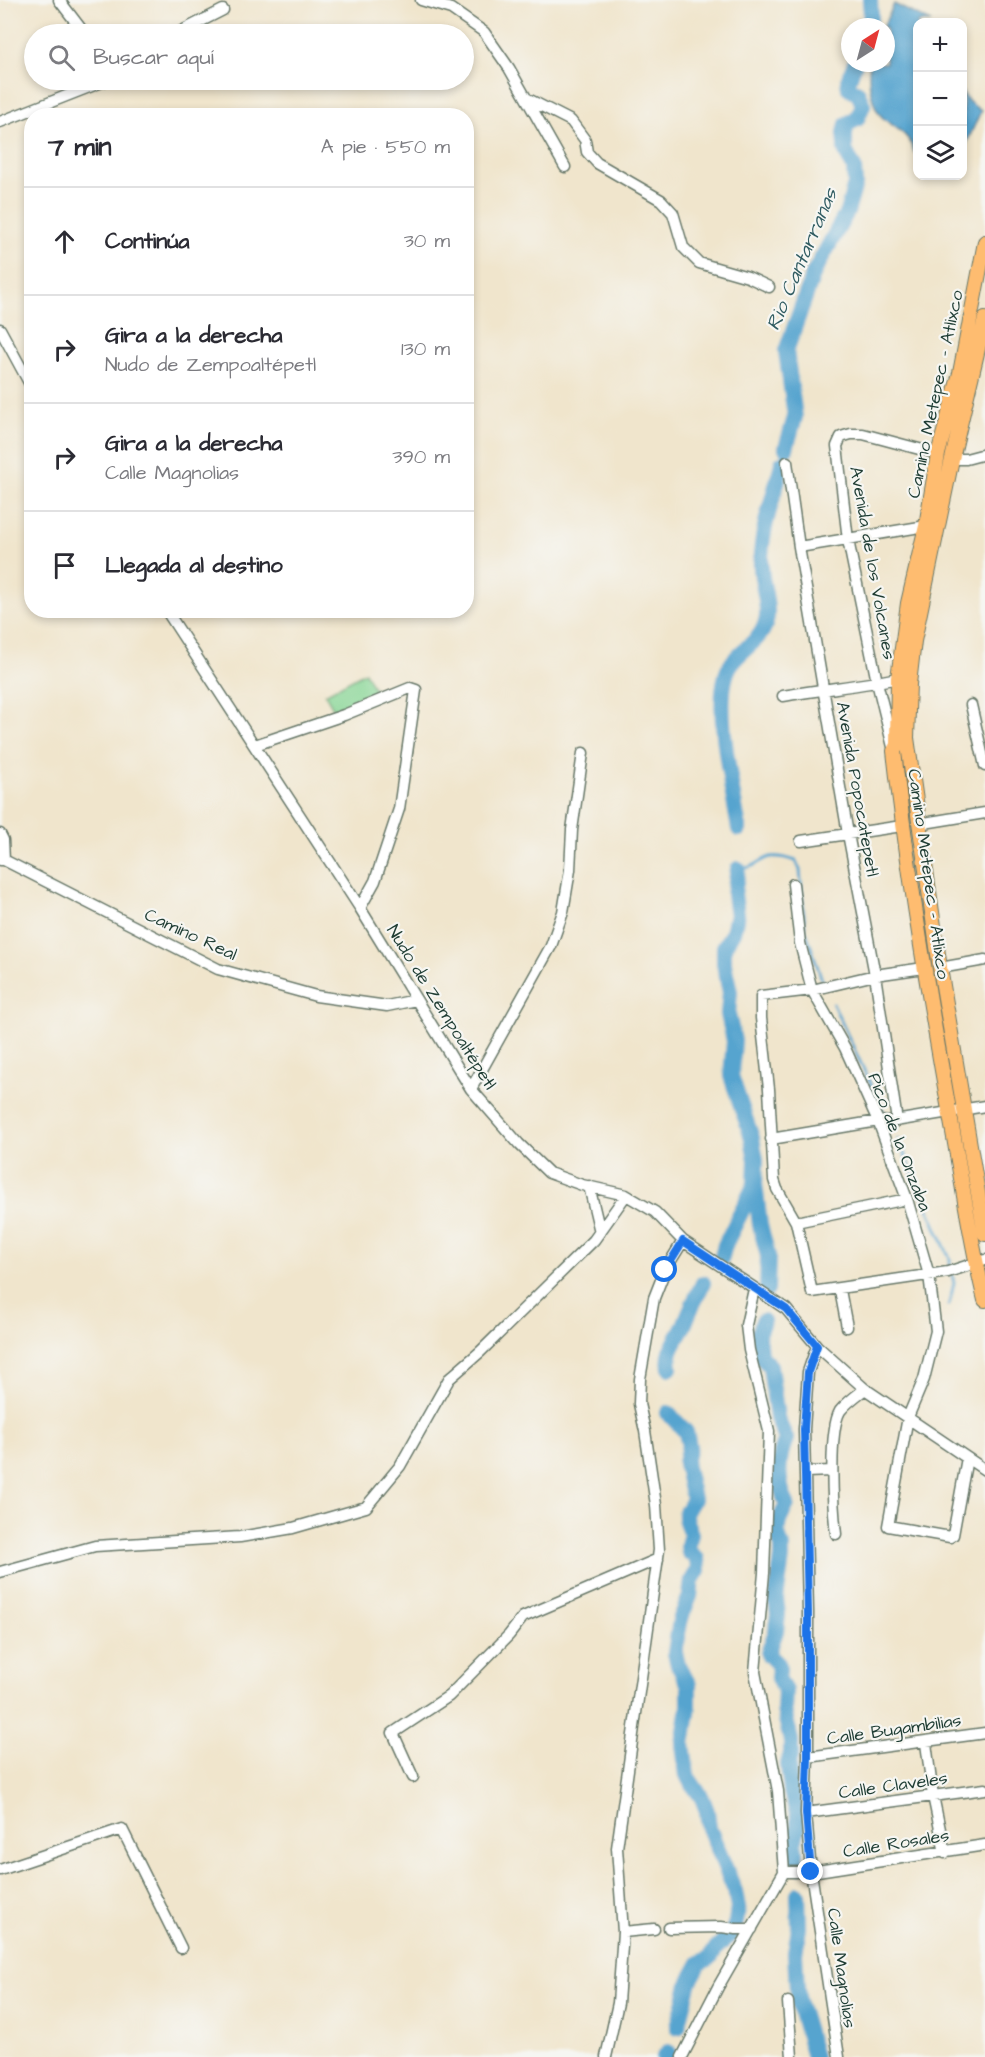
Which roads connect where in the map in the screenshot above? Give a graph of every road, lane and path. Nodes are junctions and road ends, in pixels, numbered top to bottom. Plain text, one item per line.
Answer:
1 (59, 0) edge
2 (421, 0) edge
3 (223, 10) dead end
4 (78, 24) edge
5 (196, 24) edge
6 (473, 24) edge
7 (474, 25) edge
8 (82, 90) edge
9 (526, 98) junction
10 (36, 108) edge
11 (24, 113) edge
12 (0, 122) edge
13 (565, 168) dead end
14 (985, 242) edge
15 (769, 287) dead end
16 (985, 320) edge
17 (0, 329) edge
18 (24, 373) edge
19 (935, 453) junction
20 (985, 454) edge
21 (952, 459) junction
22 (788, 462) dead end
23 (926, 526) junction
24 (848, 540) junction
25 (799, 547) junction
26 (171, 618) edge
27 (898, 678) junction
28 (877, 682) junction
29 (824, 688) junction
30 (783, 696) dead end
31 (971, 705) dead end
32 (255, 746) junction
33 (894, 751) junction
34 (583, 753) dead end
35 (985, 766) edge
36 (985, 813) edge
37 (918, 824) junction
38 (902, 825) junction
39 (0, 834) edge
40 (848, 834) junction
41 (801, 842) dead end
42 (2, 860) edge
43 (793, 884) dead end
44 (360, 908) junction
45 (985, 960) edge
46 (924, 968) junction
47 (940, 968) junction
48 (875, 975) junction
49 (812, 990) junction
50 (416, 1000) junction
51 (471, 1089) junction
52 (985, 1106) edge
53 (956, 1110) junction
54 (878, 1121) junction
55 (897, 1121) junction
56 (771, 1139) junction
57 (589, 1186) junction
58 (626, 1195) junction
59 (907, 1198) junction
60 (796, 1222) junction
61 (600, 1232) junction
62 (985, 1234) edge
63 (683, 1241) junction
64 (981, 1261) edge
65 (929, 1275) junction
66 (754, 1289) junction
67 (840, 1290) junction
68 (985, 1300) edge
69 (847, 1327) dead end
70 (817, 1346) junction
71 (865, 1389) junction
72 (908, 1417) junction
73 (967, 1458) junction
74 (985, 1470) edge
75 (832, 1471) junction
76 (806, 1472) junction
77 (836, 1534) dead end
78 (658, 1559) junction
79 (0, 1572) edge
80 (985, 1733) edge
81 (926, 1743) junction
82 (808, 1758) junction
83 (413, 1777) dead end
84 (985, 1789) edge
85 (933, 1796) junction
86 (806, 1813) junction
87 (985, 1845) edge
88 (945, 1853) junction
89 (0, 1870) edge
90 (784, 1872) junction
91 (811, 1872) junction
92 (669, 1928) dead end
93 (654, 1929) dead end
94 (752, 1929) junction
95 (623, 1932) junction
96 (181, 1948) dead end
97 (788, 2002) dead end
98 (606, 2057) edge
99 (682, 2057) edge
100 (792, 2057) edge
101 (839, 2057) edge

1 - 4 street
2 - 6 street
3 - 5 street
7 - 9 street
8 - 10 street
9 - 13 street
9 - 15 street
11 - 12 street
14 - 19 main road, Camino Metepec - Atlixco
16 - 21 main road
17 - 18 street
19 - 23 main road, Camino Metepec - Atlixco
19 - 24 street, Avenida de los Volcanes
20 - 21 street
21 - 37 main road
22 - 25 street, Avenida Popocatepetl
23 - 24 street
23 - 27 main road, Camino Metepec - Atlixco
24 - 25 street
24 - 28 street, Avenida de los Volcanes
25 - 29 street, Avenida Popocatepetl
26 - 32 street, Nudo de Zempoaltépetl
27 - 28 street
27 - 33 main road, Camino Metepec - Atlixco
28 - 29 street
28 - 33 street, Avenida de los Volcanes
29 - 30 street
29 - 40 street, Avenida Popocatepetl
31 - 35 street
32 - 44 street, Nudo de Zempoaltépetl
32 - 44 street
33 - 38 main road, Camino Metepec - Atlixco
34 - 51 street
36 - 37 street
37 - 47 main road
38 - 40 street
38 - 46 main road, Camino Metepec - Atlixco
39 - 42 street
40 - 41 street
40 - 48 street, Avenida Popocatepetl
42 - 50 street, Camino Real
43 - 49 street, Pico de la Onzaba
44 - 50 street, Nudo de Zempoaltépetl
45 - 47 street
46 - 48 street
46 - 53 main road, Camino Metepec - Atlixco
47 - 53 main road
48 - 49 street
48 - 55 street, Avenida Popocatepetl
49 - 54 street, Pico de la Onzaba
49 - 56 street
50 - 51 street, Nudo de Zempoaltépetl
51 - 57 street, Nudo de Zempoaltépetl
52 - 53 street
53 - 55 street
53 - 62 main road
53 - 64 main road, Camino Metepec - Atlixco
54 - 55 street
54 - 56 street
54 - 59 street, Pico de la Onzaba
56 - 60 street
57 - 58 street, Nudo de Zempoaltépetl
57 - 61 street
58 - 61 street
58 - 63 street, Nudo de Zempoaltépetl
59 - 60 street
59 - 65 street, Pico de la Onzaba
60 - 67 street
61 - 79 street
63 - 66 street, Nudo de Zempoaltépetl
63 - 78 street
64 - 65 street
64 - 68 main road, Camino Metepec - Atlixco
65 - 67 street
65 - 72 street, Pico de la Onzaba
66 - 70 street, Nudo de Zempoaltépetl
66 - 90 street
67 - 69 street
70 - 71 street, Nudo de Zempoaltépetl
70 - 76 street, Calle Magnolias
71 - 72 street, Nudo de Zempoaltépetl
71 - 75 street
72 - 73 street, Nudo de Zempoaltépetl
72 - 73 street, Pico de la Onzaba
73 - 74 street, Nudo de Zempoaltépetl
75 - 76 street
75 - 77 street
76 - 82 street, Calle Magnolias
78 - 83 street
78 - 95 street
80 - 81 street, Calle Bugambilias
81 - 82 street, Calle Bugambilias
81 - 85 street
82 - 86 street, Calle Magnolias
84 - 85 street, Calle Claveles
85 - 86 street, Calle Claveles
85 - 88 street
86 - 91 street, Calle Magnolias
87 - 88 street, Calle Rosales
88 - 91 street, Calle Rosales
89 - 96 street
90 - 91 street, Calle Rosales
90 - 94 street
91 - 101 street, Calle Magnolias
92 - 94 street
93 - 95 street
94 - 99 street
95 - 98 street
97 - 100 street

